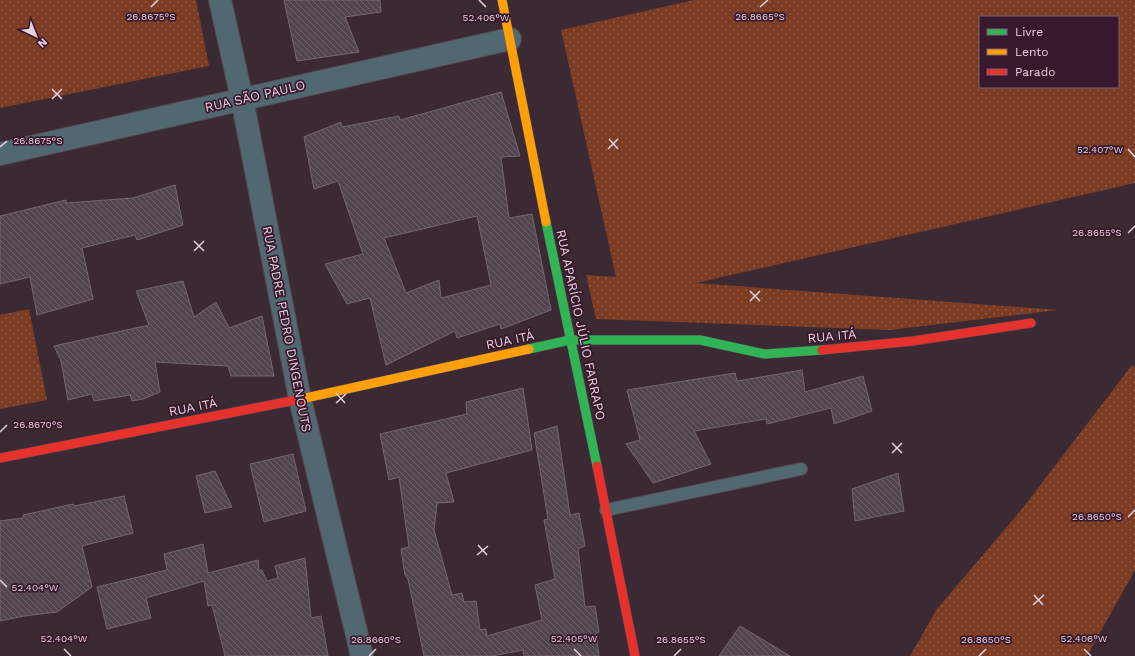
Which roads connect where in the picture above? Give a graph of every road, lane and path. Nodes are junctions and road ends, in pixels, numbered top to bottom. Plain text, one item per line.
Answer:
1 (220, 0) edge
2 (502, 0) edge
3 (510, 39) junction
4 (242, 99) junction
5 (0, 154) edge
6 (1031, 323) dead end
7 (570, 340) junction
8 (300, 399) junction
9 (0, 458) edge
10 (802, 469) dead end
11 (606, 510) junction
12 (362, 656) edge
13 (635, 656) edge

1 - 4 street, RUA PADRE PEDRO DINGENOUTS
2 - 3 street, RUA APARÍCIO JÚLIO FARRAPO
3 - 4 street, RUA SÃO PAULO
3 - 7 street, RUA APARÍCIO JÚLIO FARRAPO
4 - 5 street, RUA SÃO PAULO
4 - 8 street, RUA PADRE PEDRO DINGENOUTS
6 - 7 street, RUA ITÁ
7 - 8 street, RUA ITÁ
7 - 11 street, RUA APARÍCIO JÚLIO FARRAPO
8 - 9 street, RUA ITÁ
8 - 12 street, RUA PADRE PEDRO DINGENOUTS
10 - 11 lane
11 - 13 street, RUA APARÍCIO JÚLIO FARRAPO

